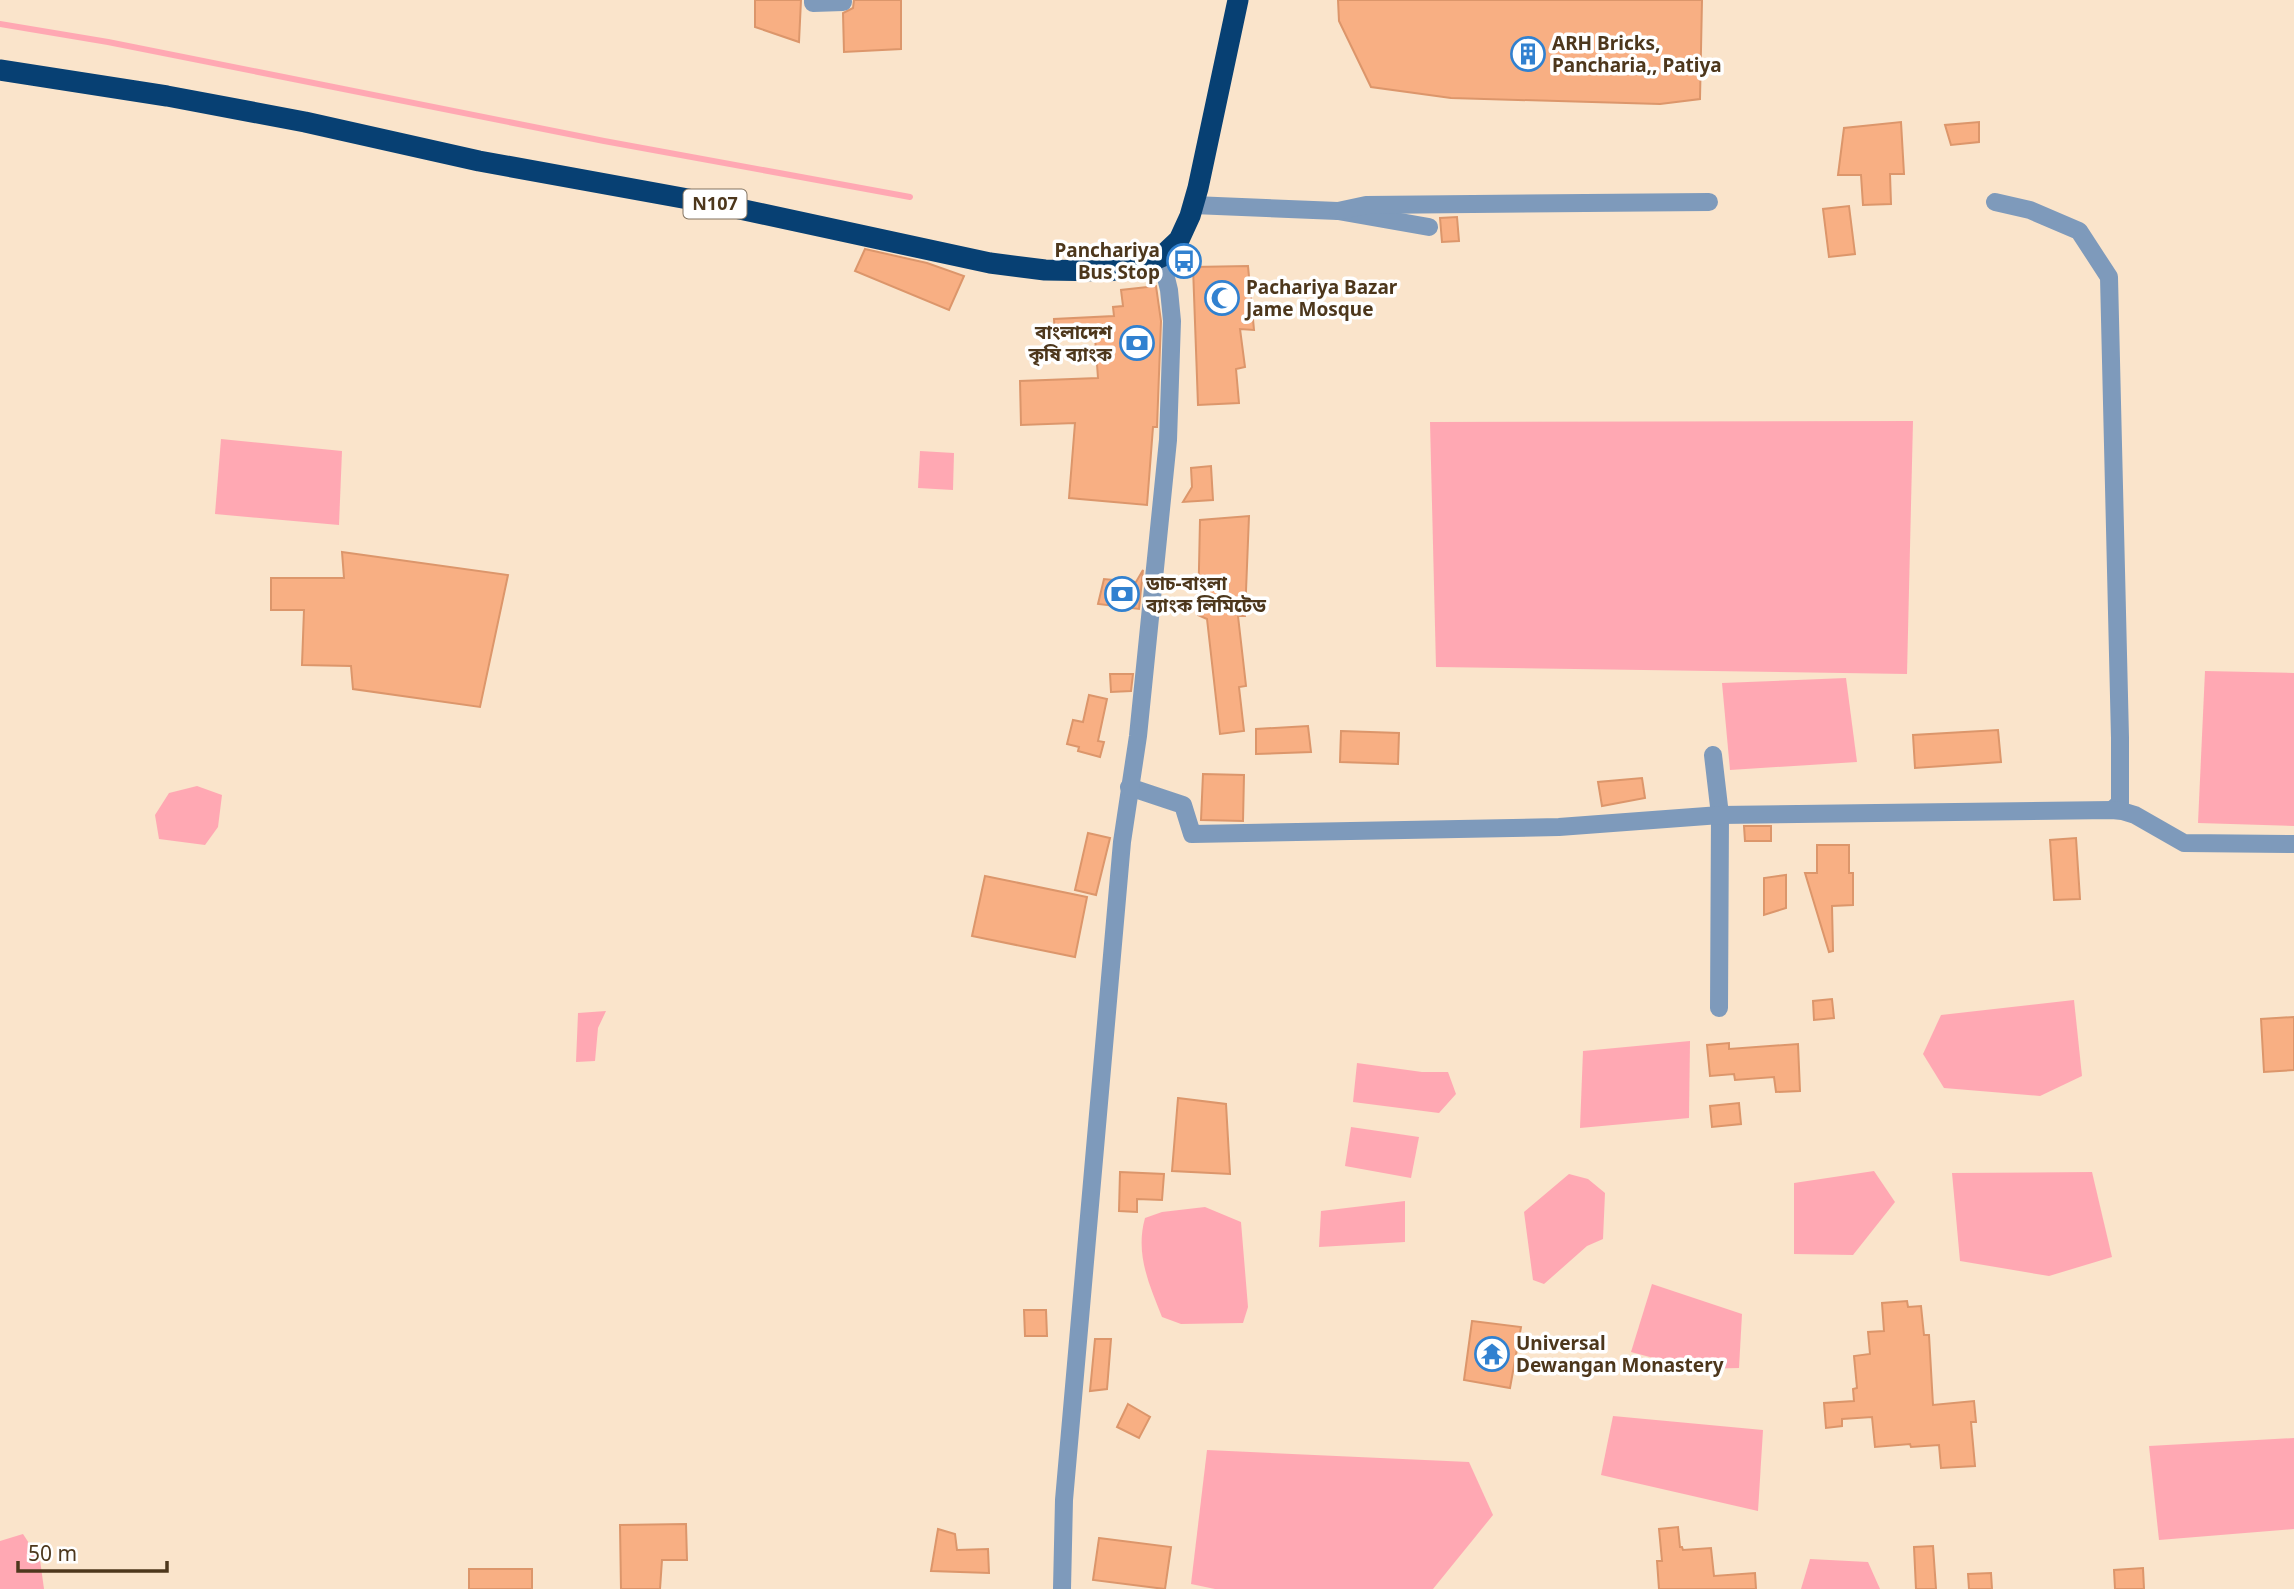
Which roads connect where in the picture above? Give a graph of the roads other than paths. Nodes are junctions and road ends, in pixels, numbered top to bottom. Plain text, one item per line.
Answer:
1 (813, 0) edge
2 (1238, 0) edge
3 (843, 2) dead end
4 (0, 70) edge
5 (1709, 202) dead end
6 (1995, 202) dead end
7 (1193, 205) junction
8 (1338, 211) junction
9 (1429, 227) dead end
10 (1161, 257) junction
11 (1713, 755) dead end
12 (1129, 787) junction
13 (2112, 810) junction
14 (1720, 815) junction
15 (2294, 844) edge
16 (1719, 1008) dead end
17 (1062, 1589) edge

1 - 3 street
2 - 7 highway
4 - 10 highway, N107
5 - 8 street
6 - 13 street
7 - 8 street
7 - 10 highway
8 - 9 street
10 - 12 street
11 - 14 street
12 - 14 street
12 - 17 street
13 - 14 street
13 - 15 street
14 - 16 street

